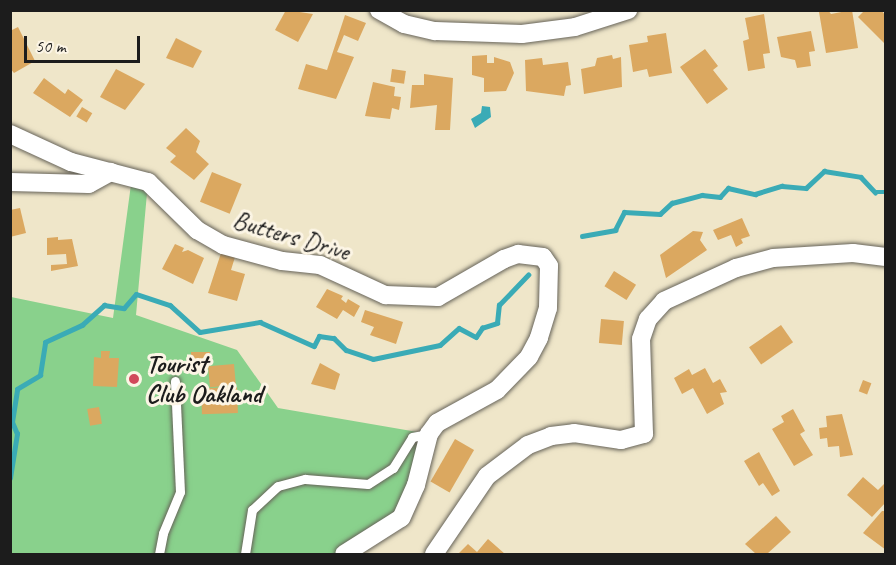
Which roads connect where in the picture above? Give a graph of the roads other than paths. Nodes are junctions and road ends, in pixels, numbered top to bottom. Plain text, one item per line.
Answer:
1 (379, 10) edge
2 (627, 10) edge
3 (10, 134) edge
4 (111, 172) junction
5 (10, 182) edge
6 (885, 257) edge
7 (175, 381) dead end
8 (429, 434) junction
9 (159, 555) edge
10 (245, 555) edge
11 (344, 555) edge
12 (434, 555) edge

1 - 2 street
3 - 4 street, Butters Drive
4 - 5 street
4 - 8 street, Butters Drive
6 - 12 street
7 - 9 lane
8 - 10 lane
8 - 11 street

